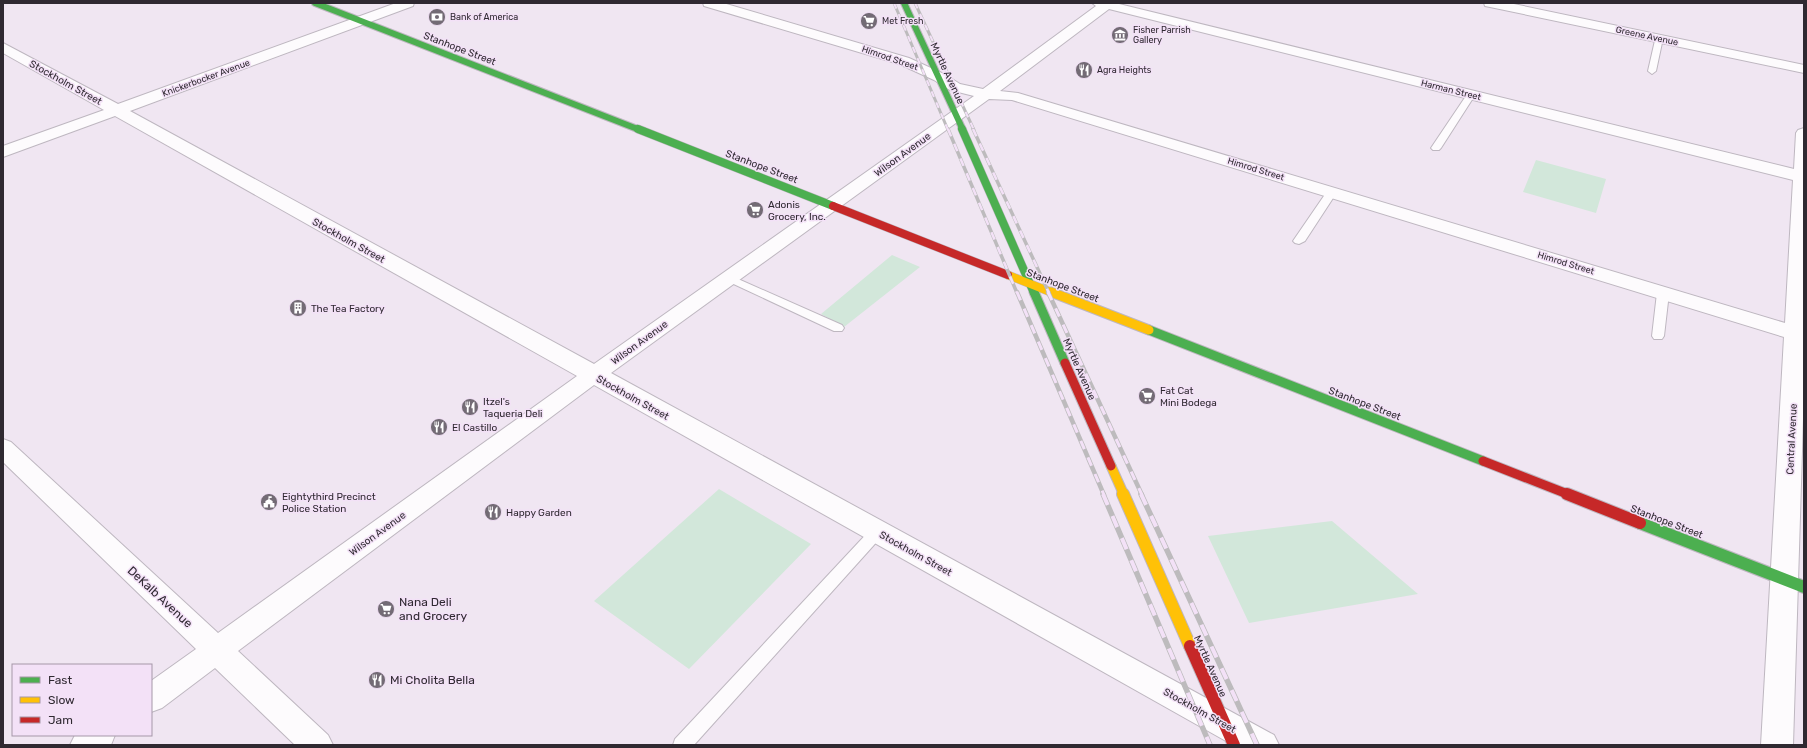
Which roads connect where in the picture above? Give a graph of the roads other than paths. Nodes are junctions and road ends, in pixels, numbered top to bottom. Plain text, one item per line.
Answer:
1 (315, 3) edge
2 (408, 3) edge
3 (709, 3) edge
4 (904, 3) edge
5 (1490, 3) edge
6 (1105, 4) edge
7 (360, 21) junction
8 (1659, 38) junction
9 (3, 47) edge
10 (1804, 68) edge
11 (1652, 71) dead end
12 (939, 77) junction
13 (985, 94) junction
14 (1471, 95) junction
15 (117, 110) junction
16 (956, 116) junction
17 (1804, 133) edge
18 (1436, 148) dead end
19 (3, 152) edge
20 (1803, 177) edge
21 (1332, 192) junction
22 (831, 205) junction
23 (1299, 241) dead end
24 (729, 278) junction
25 (1031, 284) junction
26 (1663, 293) junction
27 (838, 328) dead end
28 (1800, 335) edge
29 (1658, 336) dead end
30 (593, 375) junction
31 (3, 448) edge
32 (877, 532) junction
33 (1794, 583) edge
34 (216, 651) junction
35 (152, 697) edge
36 (1224, 722) junction
37 (99, 736) edge
38 (86, 745) edge
39 (316, 745) edge
40 (682, 745) edge
41 (1234, 745) edge
42 (1263, 745) edge
43 (1777, 745) edge

1 - 7 street, Stanhope Street
2 - 7 street, Knickerbocker Avenue
3 - 12 street, Himrod Street
4 - 12 street, Myrtle Avenue
5 - 8 street, Greene Avenue
6 - 13 street, Wilson Avenue
6 - 14 street, Harman Street
7 - 15 street, Knickerbocker Avenue
7 - 22 street, Stanhope Street
8 - 10 street, Greene Avenue
8 - 11 lane
9 - 15 street, Stockholm Street
12 - 13 street, Himrod Street
12 - 16 street, Myrtle Avenue
13 - 16 street, Wilson Avenue
13 - 21 street, Himrod Street
14 - 18 lane
14 - 20 street, Harman Street
15 - 19 street, Knickerbocker Avenue
15 - 30 street, Stockholm Street
16 - 22 street, Wilson Avenue
16 - 25 street, Myrtle Avenue
17 - 20 street, Central Avenue
20 - 28 street, Central Avenue
21 - 23 lane
21 - 26 street, Himrod Street
22 - 24 street, Wilson Avenue
22 - 25 street, Stanhope Street
24 - 27 lane
24 - 30 street, Wilson Avenue
25 - 33 street, Stanhope Street
25 - 36 street, Myrtle Avenue
26 - 28 street, Himrod Street
26 - 29 lane
28 - 33 street, Central Avenue
30 - 32 street, Stockholm Street
30 - 34 street, Wilson Avenue
31 - 34 street, DeKalb Avenue
32 - 36 street, Stockholm Street
32 - 40 lane
33 - 43 street, Central Avenue
34 - 35 street, Wilson Avenue
34 - 39 street, DeKalb Avenue
36 - 41 street, Myrtle Avenue
36 - 42 street, Stockholm Street
37 - 38 street

